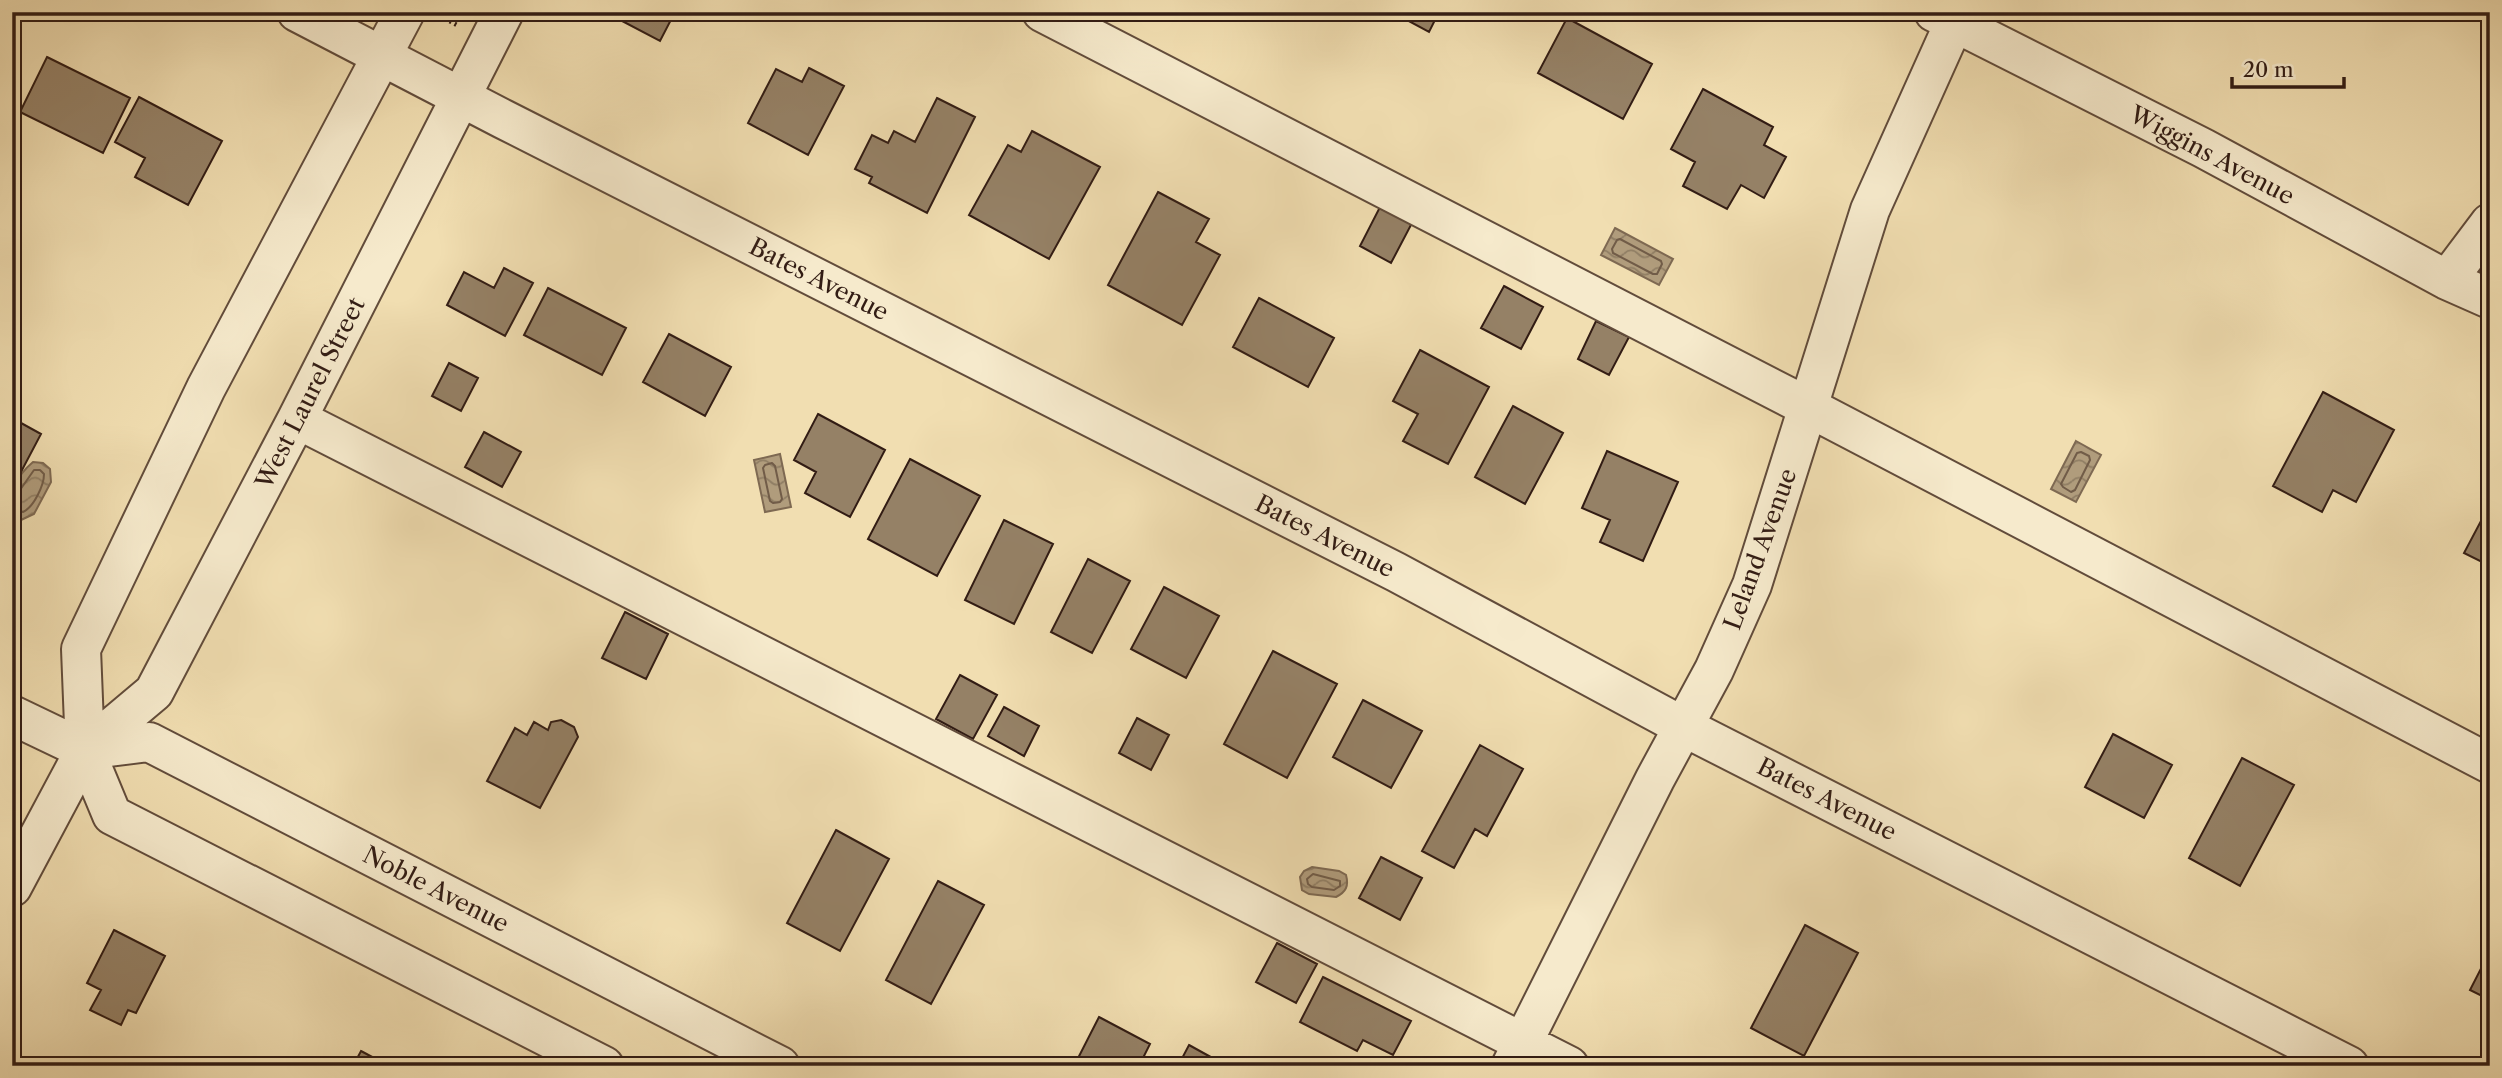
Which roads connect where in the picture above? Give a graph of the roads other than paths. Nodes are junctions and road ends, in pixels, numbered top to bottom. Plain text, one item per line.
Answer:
1 (297, 12) edge
2 (405, 12) edge
3 (504, 12) edge
4 (1042, 12) edge
5 (1949, 16) edge
6 (381, 57) junction
7 (460, 97) junction
8 (2490, 223) edge
9 (2447, 280) junction
10 (2490, 299) edge
11 (1808, 407) junction
12 (298, 419) junction
13 (12, 715) edge
14 (1684, 727) junction
15 (85, 750) junction
16 (2490, 764) edge
17 (12, 887) edge
18 (1517, 1054) edge
19 (604, 1066) edge
20 (780, 1066) edge
21 (1569, 1066) edge
22 (2349, 1066) edge

1 - 6 street, Bates Avenue
2 - 6 street
3 - 7 street, West Laurel Street
4 - 11 street
5 - 9 street, Wiggins Avenue
5 - 11 street, Leland Avenue
6 - 7 street, Bates Avenue
6 - 15 street
7 - 12 street, West Laurel Street
7 - 14 street, Bates Avenue
8 - 9 street
9 - 10 street, Wiggins Avenue
11 - 14 street, Leland Avenue
11 - 16 street
12 - 15 street, West Laurel Street
12 - 18 street
13 - 15 street
14 - 18 street, Leland Avenue
14 - 22 street, Bates Avenue
15 - 17 street, West Laurel Street
15 - 19 street
15 - 20 street, Noble Avenue
18 - 21 street

